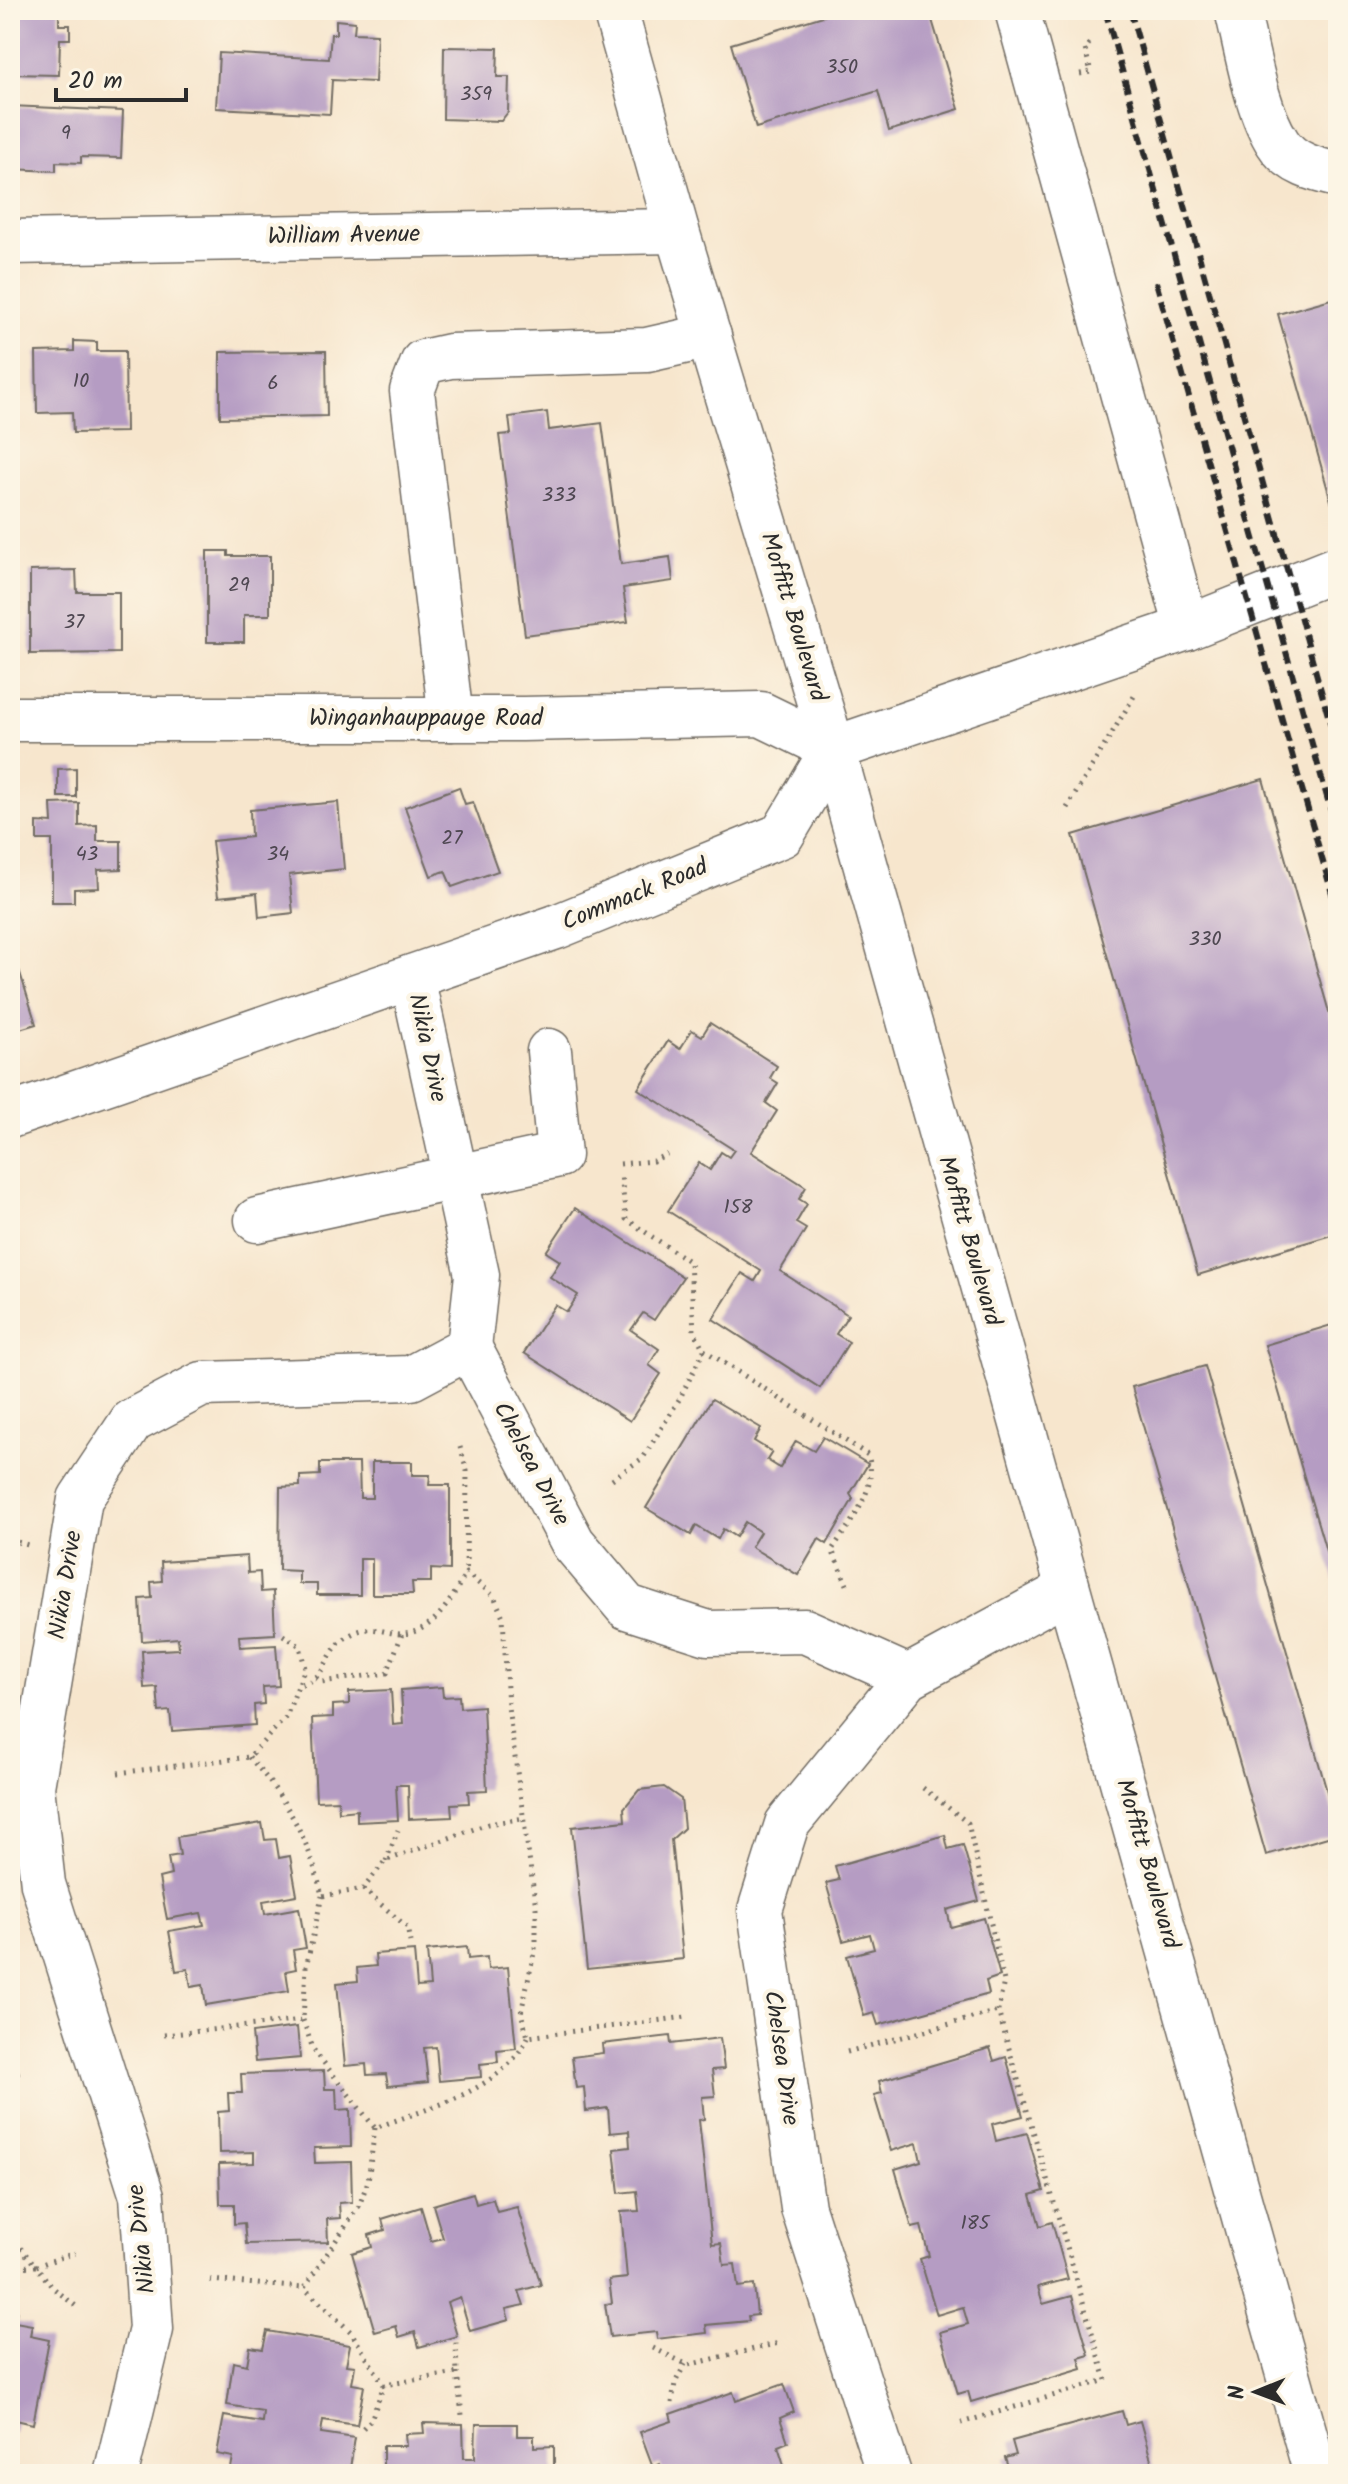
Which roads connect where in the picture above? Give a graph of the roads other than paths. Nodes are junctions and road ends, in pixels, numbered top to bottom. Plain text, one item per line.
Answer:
1 (615, 10) edge
2 (1017, 10) edge
3 (1237, 10) edge
4 (1338, 175) edge
5 (677, 231) junction
6 (10, 242) edge
7 (709, 336) junction
8 (1338, 568) edge
9 (1201, 623) junction
10 (10, 719) edge
11 (451, 719) junction
12 (833, 749) junction
13 (412, 977) junction
14 (549, 1051) dead end
15 (10, 1116) edge
16 (455, 1176) junction
17 (257, 1220) dead end
18 (469, 1347) junction
19 (1066, 1591) junction
20 (908, 1677) junction
21 (116, 2474) edge
22 (889, 2474) edge
23 (1316, 2474) edge

1 - 5 street, Moffitt Boulevard
2 - 9 street
3 - 4 street
5 - 6 street, William Avenue
5 - 7 street, Moffitt Boulevard
7 - 11 street
7 - 12 street, Moffitt Boulevard
8 - 9 street
9 - 12 street
10 - 11 street, Winganhauppauge Road
11 - 12 street, Winganhauppauge Road
12 - 13 street, Commack Road
12 - 19 street, Moffitt Boulevard
13 - 15 street, Commack Road
13 - 16 street, Nikia Drive
14 - 16 street
16 - 17 street
16 - 18 street, Nikia Drive
18 - 20 street, Chelsea Drive
18 - 21 street, Nikia Drive
19 - 20 street, Chelsea Drive
19 - 23 street, Moffitt Boulevard
20 - 22 street, Chelsea Drive

